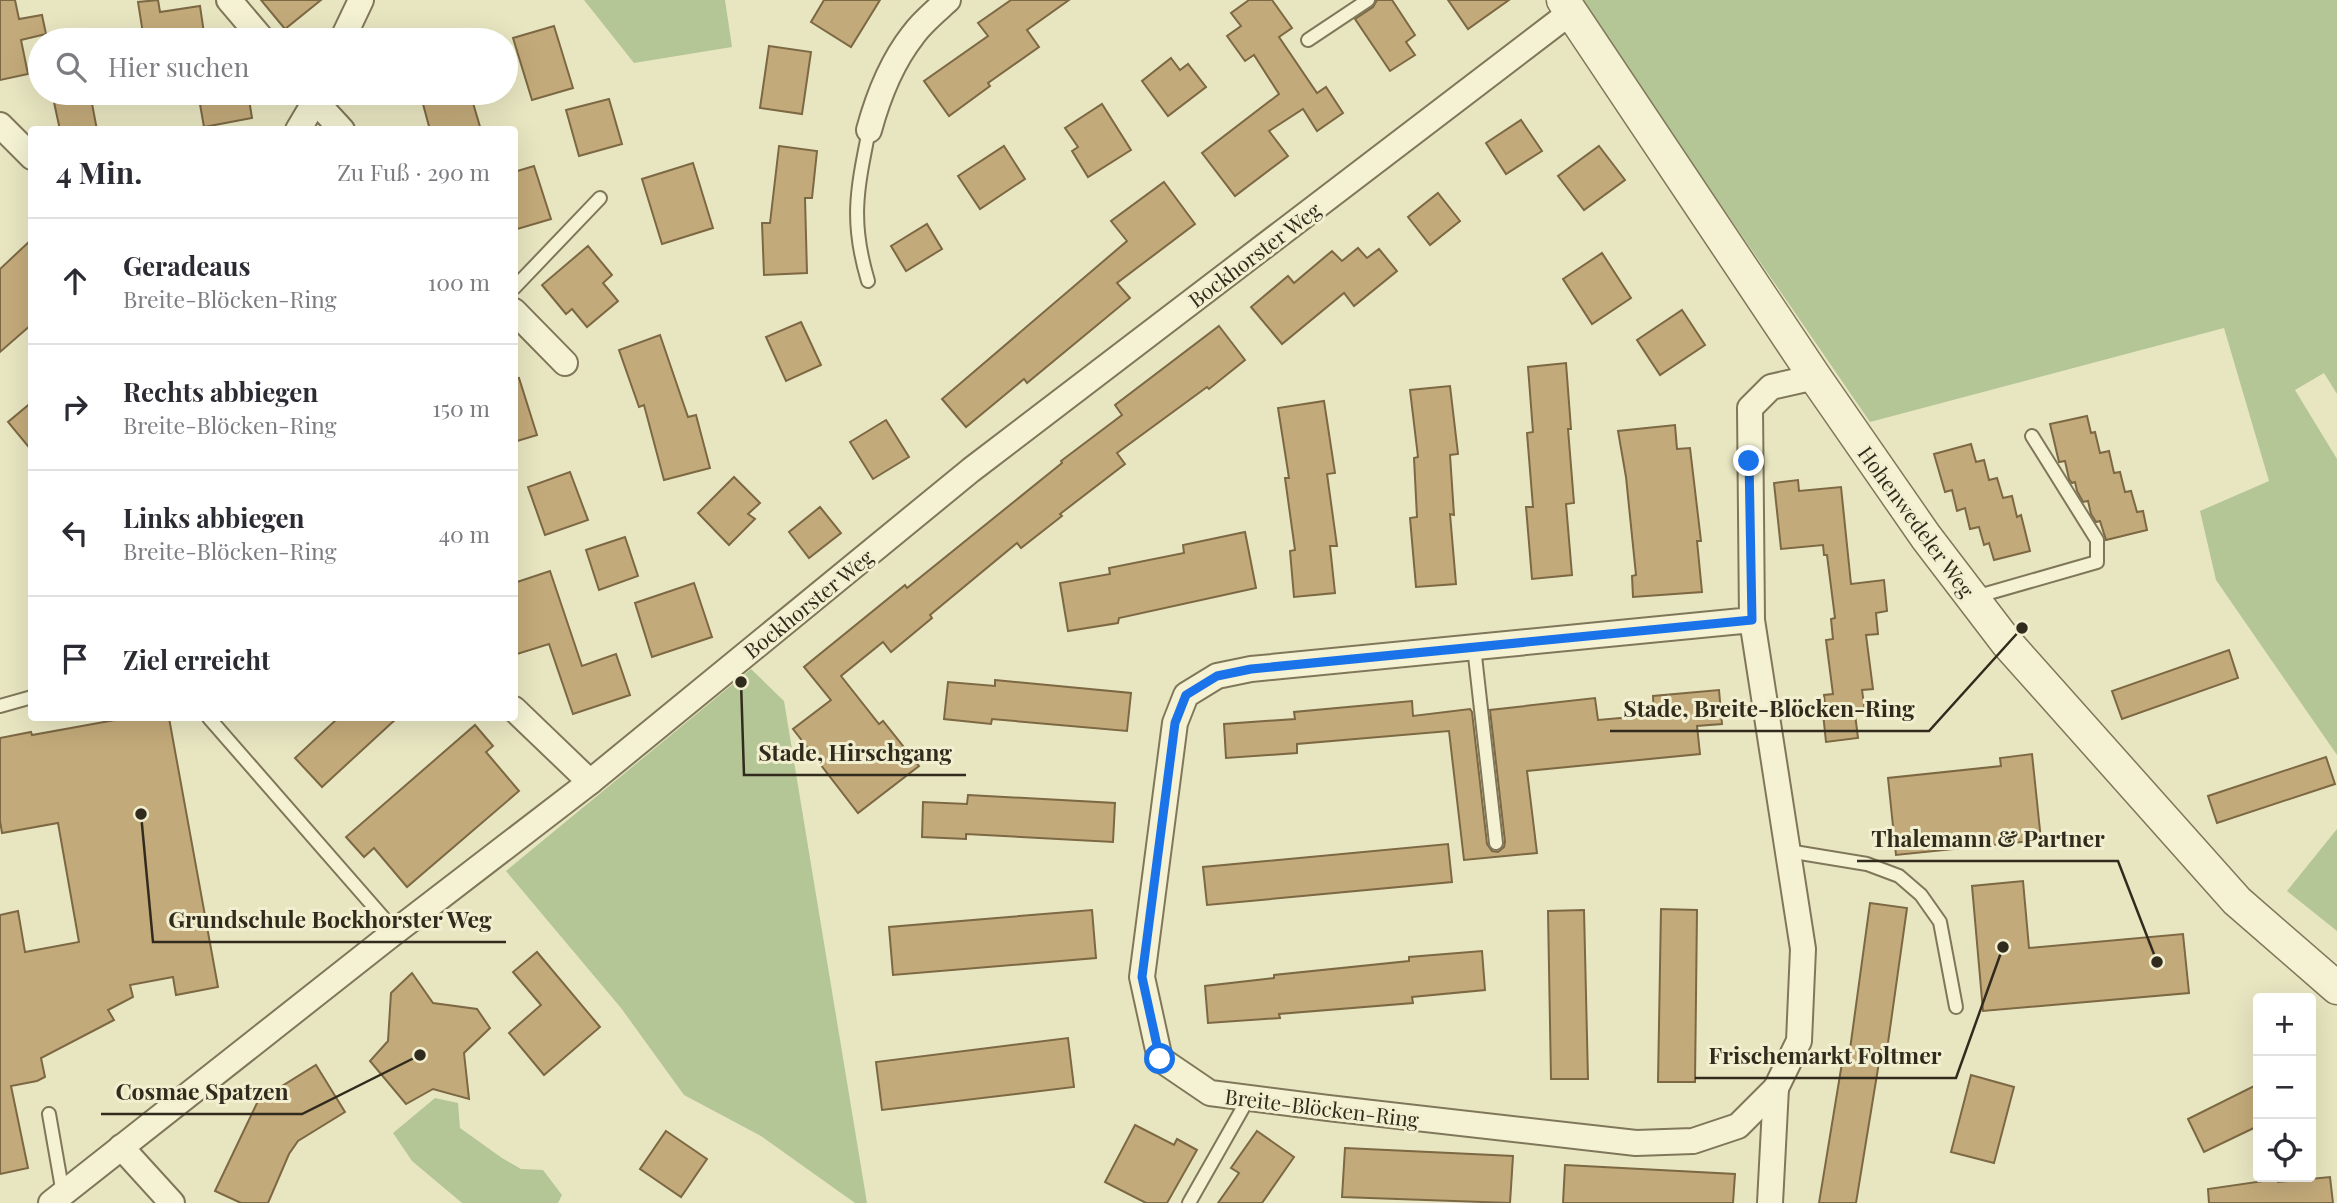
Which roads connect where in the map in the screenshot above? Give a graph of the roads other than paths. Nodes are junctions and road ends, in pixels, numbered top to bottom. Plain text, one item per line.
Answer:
1 (229, 0) edge
2 (361, 0) edge
3 (948, 0) edge
4 (1368, 0) edge
5 (1567, 6) edge
6 (253, 28) edge
7 (348, 28) edge
8 (1308, 40) dead end
9 (310, 105) edge
10 (322, 105) edge
11 (0, 125) edge
12 (300, 126) edge
13 (339, 126) edge
14 (869, 130) joint
15 (28, 154) edge
16 (600, 198) dead end
17 (868, 281) dead end
18 (518, 284) edge
19 (518, 314) edge
20 (565, 363) dead end
21 (1815, 377) junction
22 (2032, 436) dead end
23 (1971, 598) junction
24 (1752, 620) junction
25 (1474, 648) junction
26 (28, 697) edge
27 (0, 706) edge
28 (518, 713) edge
29 (212, 721) edge
30 (590, 782) junction
31 (1496, 843) dead end
32 (1788, 851) junction
33 (395, 931) junction
34 (2337, 988) edge
35 (1956, 1007) dead end
36 (1776, 1088) junction
37 (1248, 1099) junction
38 (49, 1114) dead end
39 (121, 1147) junction
40 (57, 1198) edge
41 (172, 1203) edge
42 (1189, 1203) edge
43 (1770, 1203) edge

1 - 6 street
2 - 7 street
3 - 14 street
4 - 8 lane
5 - 21 street, Hohenwedeler Weg
5 - 30 street, Bockhorster Weg
9 - 12 street
10 - 13 street
11 - 15 street
14 - 17 lane
16 - 18 lane
19 - 20 street
21 - 23 street, Hohenwedeler Weg
21 - 24 street, Breite-Blöcken-Ring
22 - 23 lane
23 - 34 street, Hohenwedeler Weg
24 - 25 street, Breite-Blöcken-Ring
24 - 32 street, Breite-Blöcken-Ring
25 - 31 lane
25 - 37 street, Breite-Blöcken-Ring
26 - 27 lane
28 - 30 street
29 - 33 lane
30 - 33 street, Bockhorster Weg
32 - 35 lane
32 - 36 street, Breite-Blöcken-Ring
33 - 39 street, Bockhorster Weg
36 - 37 street, Breite-Blöcken-Ring
36 - 43 street
37 - 42 lane
38 - 40 lane
39 - 40 street, Bockhorster Weg
39 - 41 street

